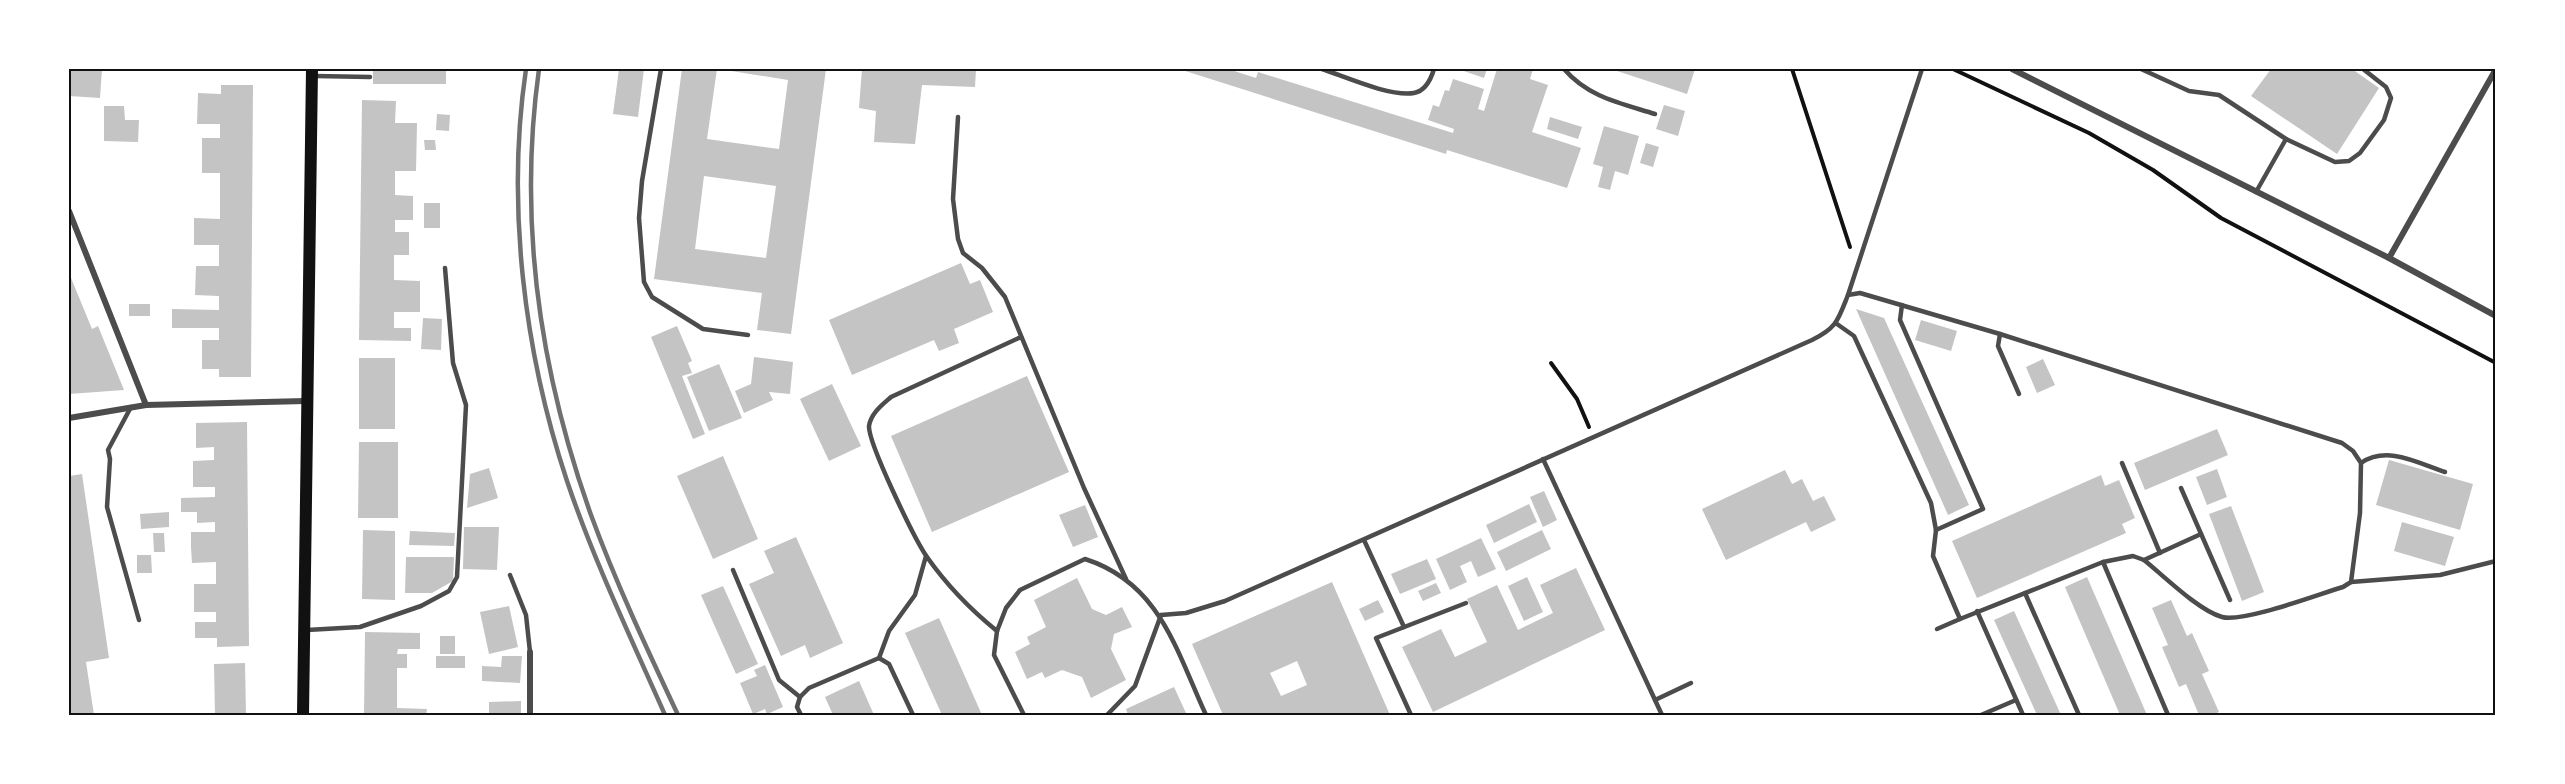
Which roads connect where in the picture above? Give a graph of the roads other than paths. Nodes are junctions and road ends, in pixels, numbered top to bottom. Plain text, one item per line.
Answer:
1 (661, 69) edge
2 (1322, 69) edge
3 (1434, 69) edge
4 (1564, 69) edge
5 (1922, 69) edge
6 (2012, 69) edge
7 (2141, 69) edge
8 (2363, 69) edge
9 (2496, 69) edge
10 (312, 73) edge
11 (370, 77) dead end
12 (1655, 114) dead end
13 (958, 117) dead end
14 (2286, 139) junction
15 (2256, 192) junction
16 (69, 211) edge
17 (71, 221) edge
18 (2389, 258) junction
19 (445, 268) dead end
20 (1848, 295) junction
21 (1902, 305) junction
22 (2496, 316) edge
23 (1837, 324) junction
24 (748, 334) dead end
25 (2000, 334) junction
26 (1021, 337) junction
27 (2019, 394) dead end
28 (306, 401) junction
29 (146, 405) junction
30 (130, 407) junction
31 (69, 418) edge
32 (1544, 459) junction
33 (2122, 463) dead end
34 (2361, 463) junction
35 (2445, 472) dead end
36 (2181, 488) dead end
37 (1936, 530) junction
38 (2201, 534) junction
39 (1364, 540) junction
40 (2160, 553) junction
41 (926, 555) junction
42 (2144, 560) junction
43 (2496, 561) edge
44 (2103, 562) junction
45 (733, 570) dead end
46 (510, 575) dead end
47 (1126, 579) junction
48 (2351, 582) junction
49 (2025, 593) junction
50 (2230, 600) dead end
51 (1466, 603) dead end
52 (1977, 611) junction
53 (1161, 615) junction
54 (1960, 619) junction
55 (139, 620) dead end
56 (1404, 627) junction
57 (1937, 629) dead end
58 (304, 630) junction
59 (997, 631) junction
60 (530, 652) joint
61 (879, 658) junction
62 (1691, 683) dead end
63 (801, 697) junction
64 (1655, 700) junction
65 (2016, 700) junction
66 (303, 715) edge
67 (530, 715) edge
68 (801, 715) edge
69 (912, 715) edge
70 (1024, 715) edge
71 (1107, 715) edge
72 (1206, 715) edge
73 (1411, 715) edge
74 (1662, 715) edge
75 (1981, 715) edge
76 (2023, 715) edge
77 (2079, 715) edge
78 (2168, 715) edge

1 - 24 lane
2 - 3 lane
4 - 12 lane
5 - 20 lane
6 - 15 street
7 - 14 lane
8 - 14 lane
9 - 18 street
10 - 11 lane
10 - 28 main road
13 - 26 lane
14 - 15 lane
15 - 18 street
16 - 17 street
17 - 29 street
18 - 22 street
19 - 58 lane
20 - 21 lane
20 - 23 lane
21 - 25 lane
21 - 37 lane
23 - 32 lane
23 - 37 lane
25 - 27 lane
25 - 34 lane
26 - 41 lane
26 - 47 lane
28 - 29 street
28 - 58 main road
29 - 30 street
30 - 31 street
30 - 55 lane
32 - 39 lane
32 - 64 lane
33 - 40 lane
34 - 35 lane
34 - 48 lane
36 - 38 lane
37 - 54 lane
38 - 40 lane
38 - 50 lane
39 - 53 lane
39 - 56 lane
40 - 42 lane
41 - 59 lane
41 - 61 lane
42 - 44 lane
42 - 48 lane
43 - 48 lane
44 - 49 lane
44 - 78 lane
45 - 63 lane
46 - 60 lane
47 - 53 lane
47 - 59 lane
49 - 52 lane
49 - 77 lane
51 - 56 lane
52 - 54 lane
52 - 65 lane
53 - 71 lane
53 - 72 lane
54 - 57 lane
56 - 73 lane
58 - 66 main road
59 - 70 lane
60 - 67 street
61 - 63 lane
61 - 69 lane
62 - 64 lane
63 - 68 lane
64 - 74 lane
65 - 75 lane
65 - 76 lane

